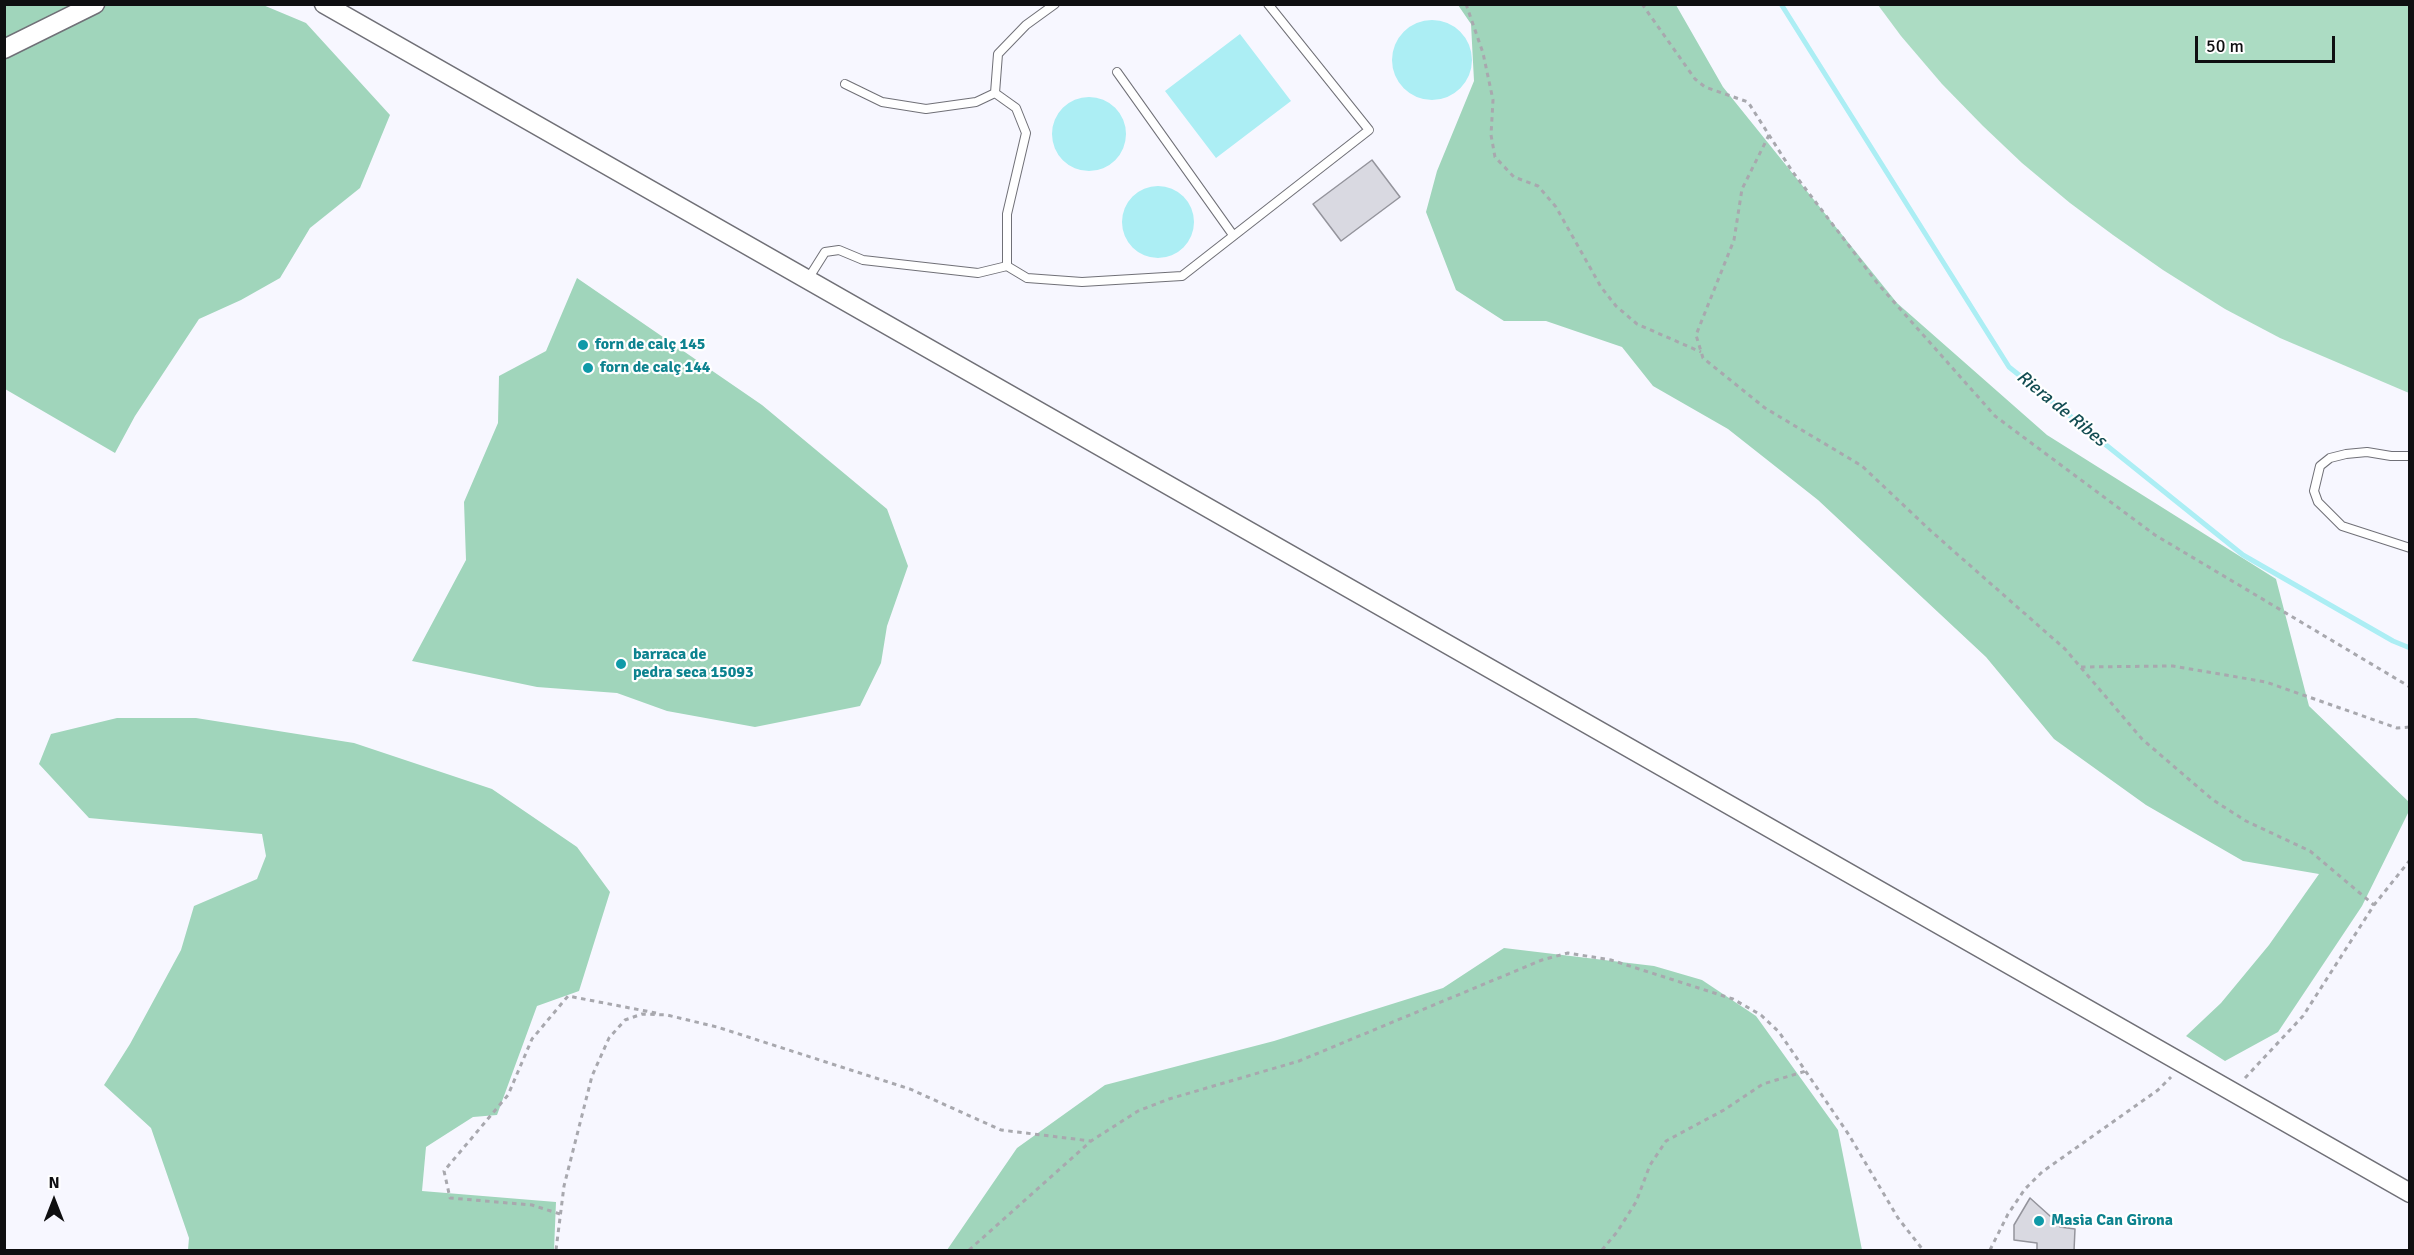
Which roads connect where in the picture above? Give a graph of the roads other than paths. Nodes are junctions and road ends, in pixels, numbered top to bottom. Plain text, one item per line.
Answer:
1 (95, 4) edge
2 (324, 4) edge
3 (1054, 4) edge
4 (1268, 4) edge
5 (4, 49) edge
6 (1117, 72) dead end
7 (845, 84) dead end
8 (995, 93) junction
9 (1233, 235) junction
10 (1007, 266) junction
11 (808, 279) junction
12 (2409, 456) edge
13 (2409, 548) edge
14 (2409, 1192) edge

1 - 5 street
2 - 11 street
3 - 8 lane
4 - 9 lane
6 - 9 lane
7 - 8 lane
8 - 10 lane
9 - 10 lane
10 - 11 lane
11 - 14 street
12 - 13 lane

